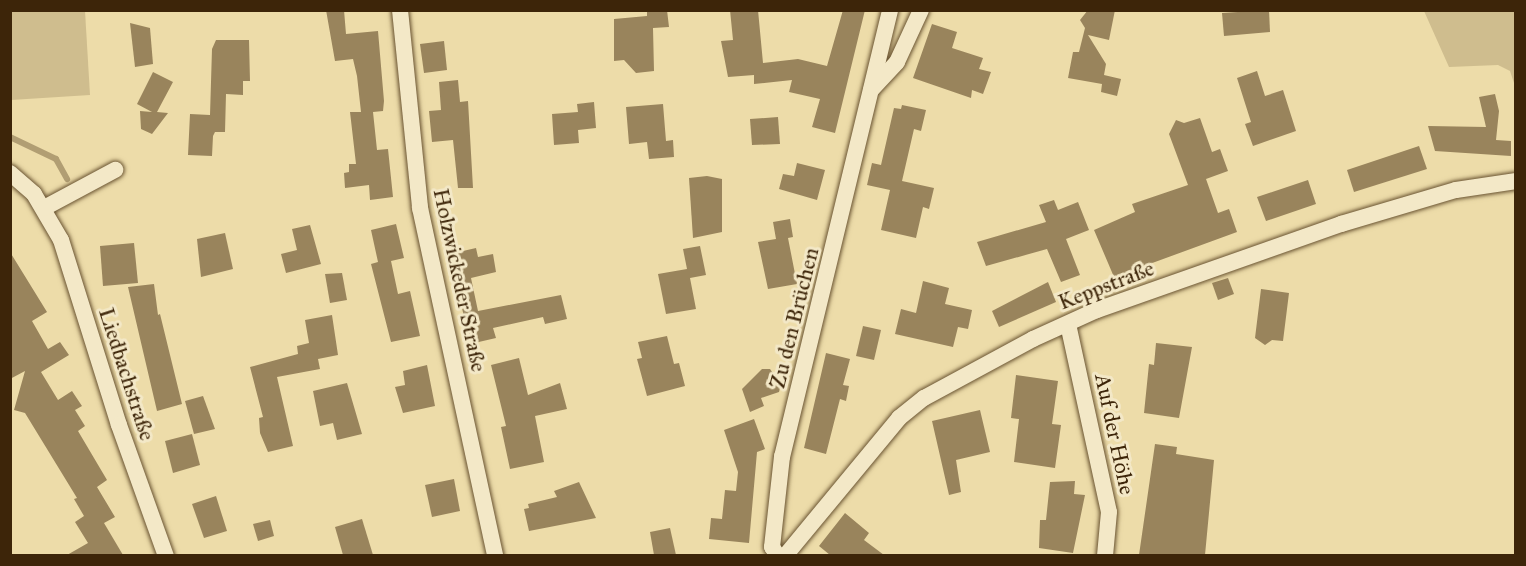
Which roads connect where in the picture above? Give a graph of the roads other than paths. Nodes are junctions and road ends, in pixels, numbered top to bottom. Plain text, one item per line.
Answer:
1 (400, 10) edge
2 (890, 10) edge
3 (921, 10) edge
4 (871, 91) junction
5 (115, 170) dead end
6 (10, 173) edge
7 (1515, 181) edge
8 (44, 208) junction
9 (1068, 324) junction
10 (166, 555) edge
11 (495, 555) edge
12 (778, 555) edge
13 (786, 555) edge
14 (1105, 555) edge

1 - 11 street, Holzwickeder Straße
2 - 4 street, Zu den Brüchen
3 - 4 street, Zu den Brüchen
4 - 12 street, Zu den Brüchen
5 - 8 street
6 - 8 street, Liedbachstraße
7 - 9 street, Keppstraße
8 - 10 street, Liedbachstraße
9 - 13 street, Keppstraße
9 - 14 street, Auf der Höhe

